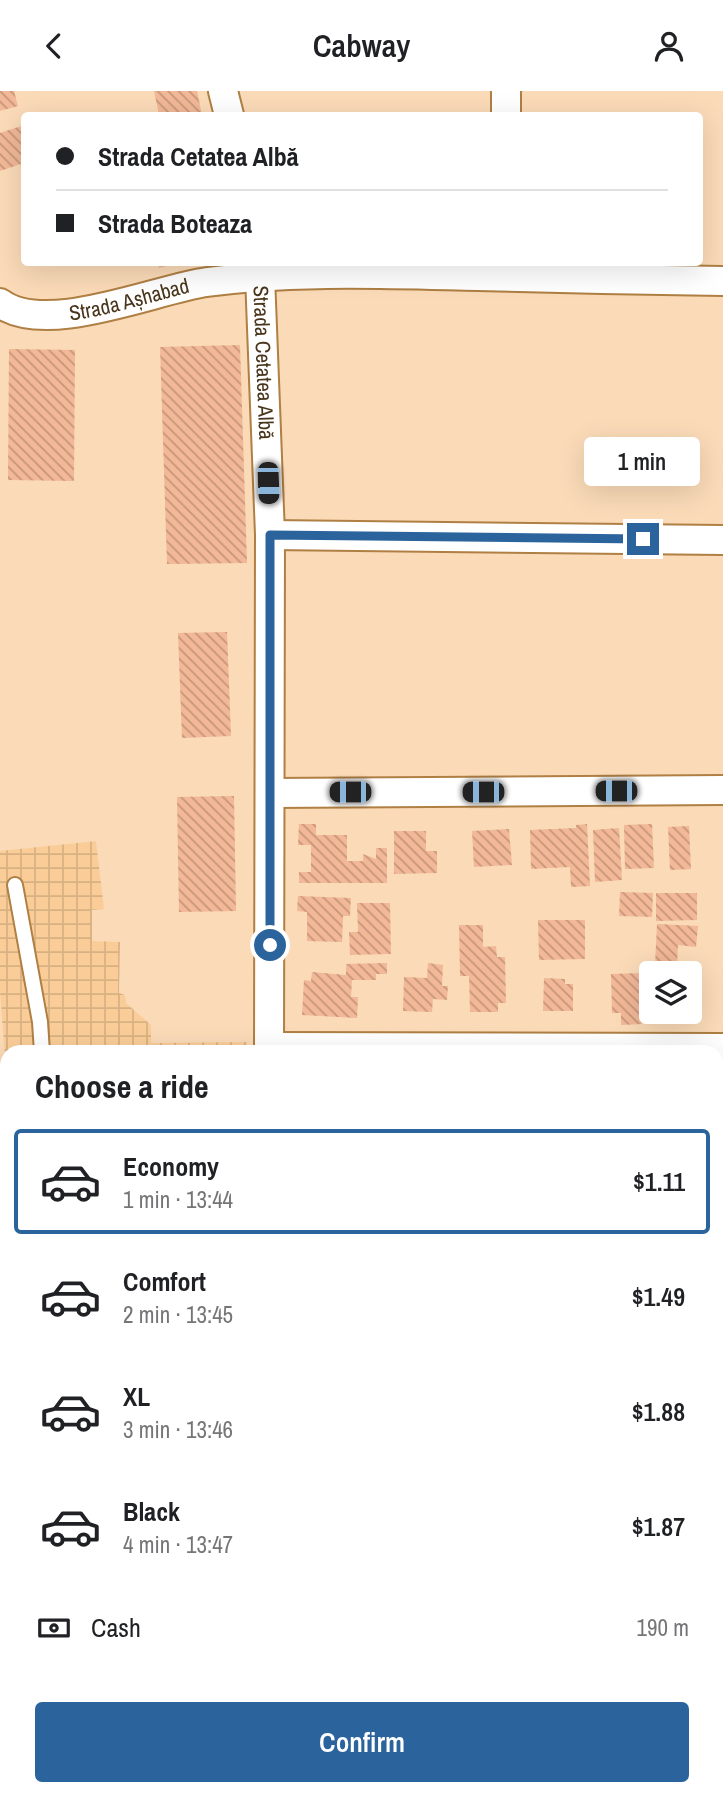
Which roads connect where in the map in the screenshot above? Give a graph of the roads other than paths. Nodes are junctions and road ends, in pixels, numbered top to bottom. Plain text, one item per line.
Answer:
1 (223, 91) edge
2 (506, 91) edge
3 (228, 112) edge
4 (506, 112) edge
5 (259, 269) edge
6 (507, 270) edge
7 (723, 281) edge
8 (0, 303) edge
9 (270, 535) junction
10 (723, 540) edge
11 (723, 790) edge
12 (270, 793) junction
13 (15, 885) dead end
14 (42, 1045) edge
15 (269, 1045) edge

1 - 3 street
2 - 4 street
5 - 6 street, Strada Așhabad
5 - 8 street, Strada Așhabad
5 - 9 street, Strada Cetatea Albă
6 - 7 street, Strada Așhabad
9 - 10 street
9 - 12 street, Strada Cetatea Albă
11 - 12 street
12 - 15 street, Strada Cetatea Albă
13 - 14 lane

